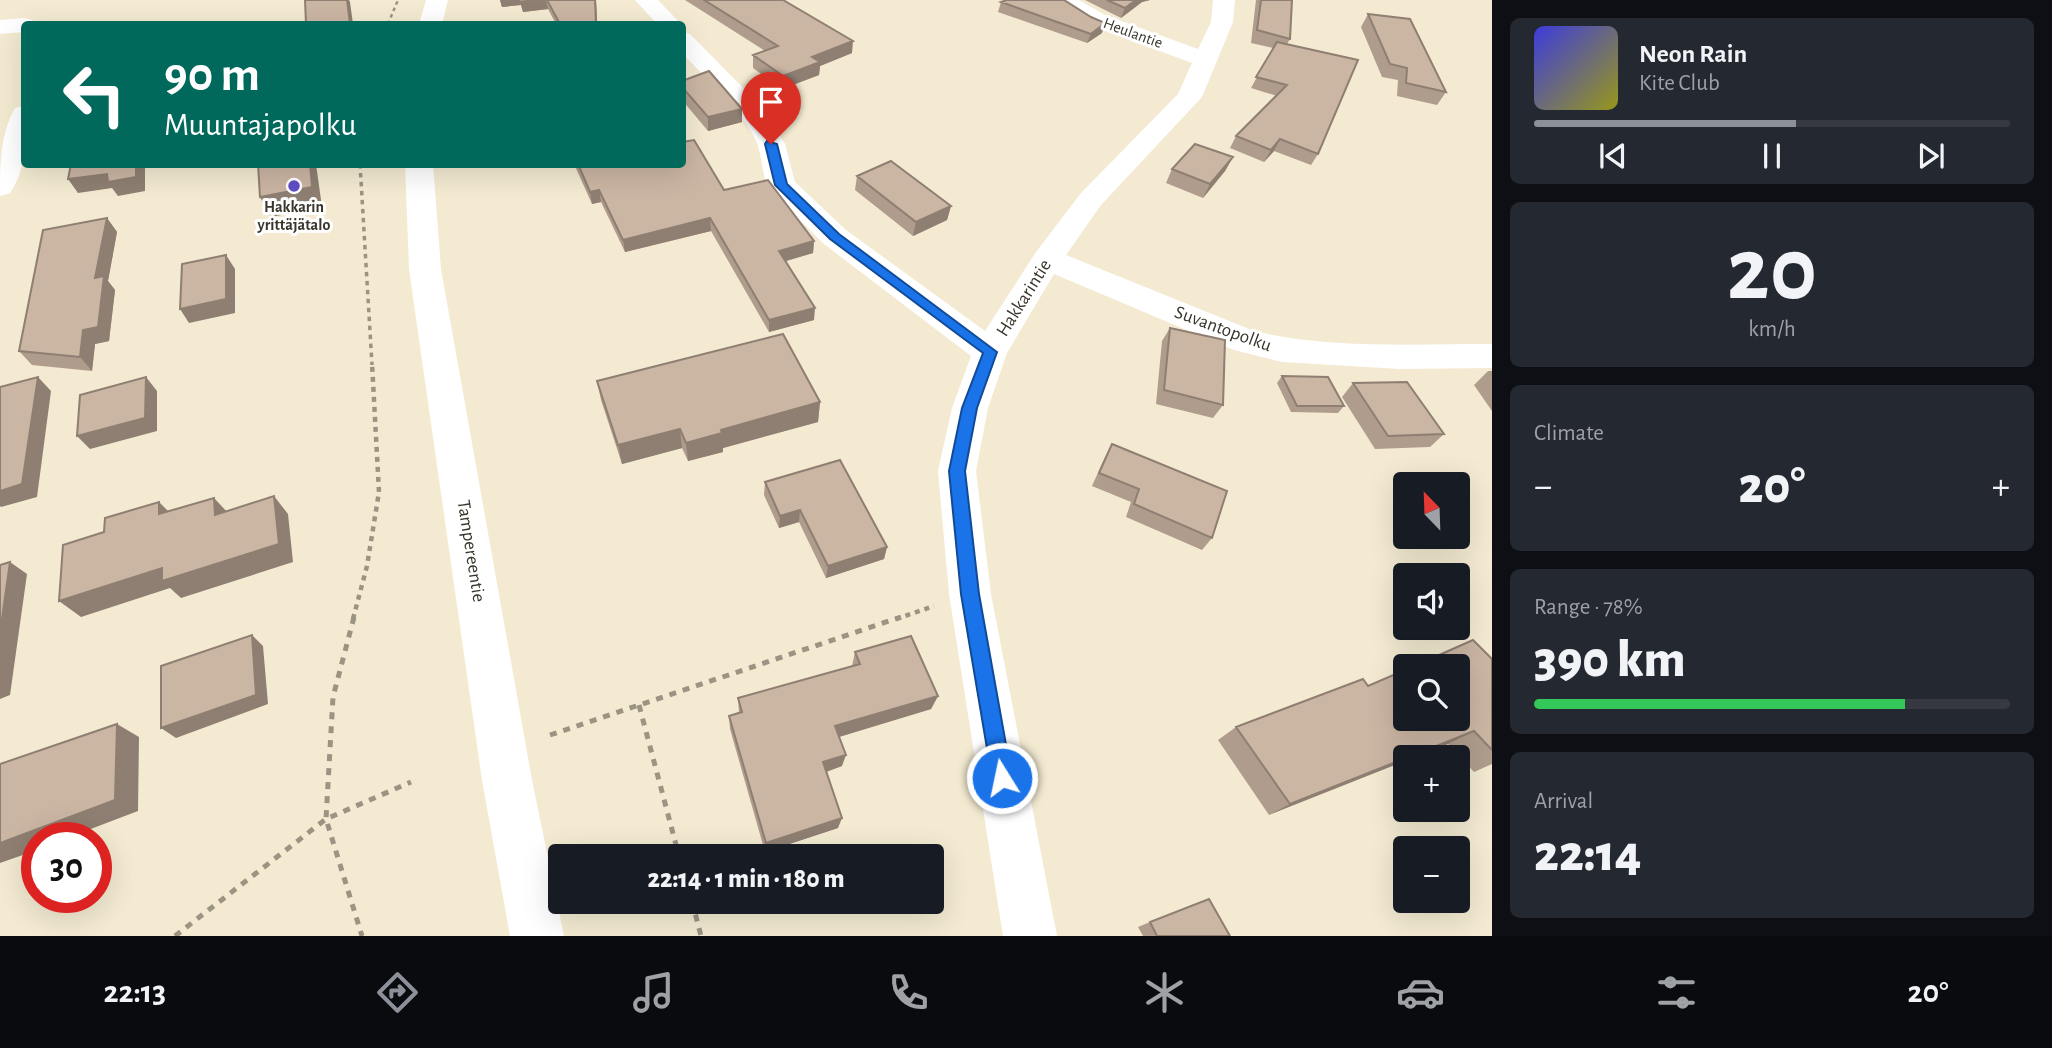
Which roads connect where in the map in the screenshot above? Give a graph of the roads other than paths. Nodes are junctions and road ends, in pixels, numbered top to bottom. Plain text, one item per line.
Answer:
1 (437, 0) edge
2 (646, 0) edge
3 (1063, 0) edge
4 (1224, 0) edge
5 (432, 21) edge
6 (666, 21) edge
7 (21, 25) edge
8 (0, 27) edge
9 (686, 42) edge
10 (1207, 60) junction
11 (21, 125) edge
12 (419, 168) edge
13 (0, 187) edge
14 (1048, 259) junction
15 (990, 352) junction
16 (1492, 356) edge
17 (537, 936) edge
18 (1030, 936) edge

1 - 5 street
2 - 6 street
3 - 10 street, Heulantie
4 - 10 street, Hakkarintie
7 - 8 street
9 - 15 street
10 - 14 street, Hakkarintie
11 - 13 street
12 - 17 street, Tampereentie
14 - 15 street, Hakkarintie
14 - 16 street, Suvantopolku
15 - 18 street, Hakkarintie

